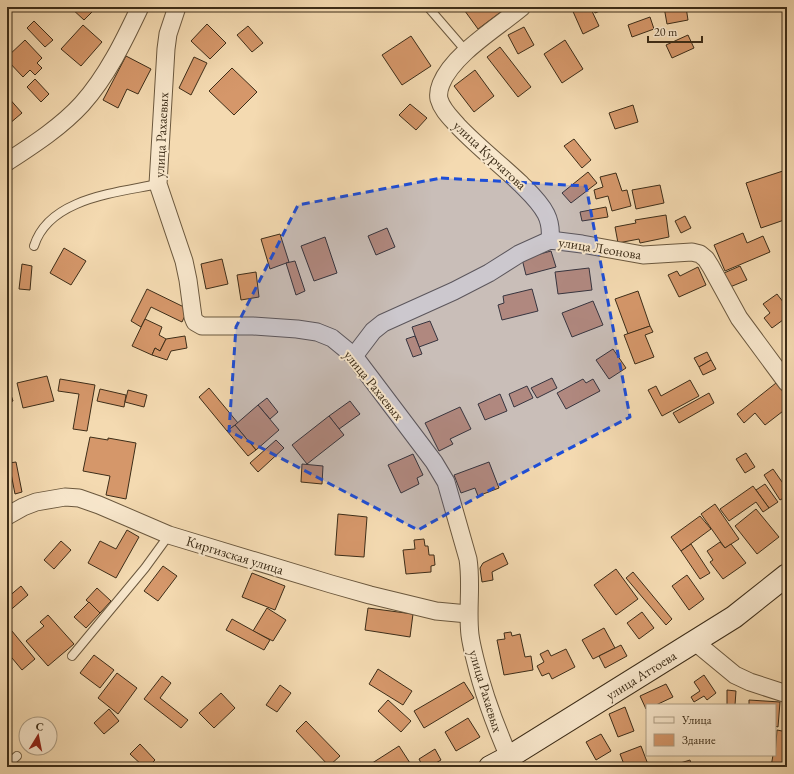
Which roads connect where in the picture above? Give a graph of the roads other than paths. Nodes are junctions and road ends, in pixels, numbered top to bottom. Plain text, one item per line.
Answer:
1 (140, 7) edge
2 (177, 7) edge
3 (428, 7) edge
4 (522, 7) edge
5 (466, 51) junction
6 (7, 162) edge
7 (158, 184) junction
8 (550, 240) junction
9 (34, 246) dead end
10 (354, 356) junction
11 (787, 383) edge
12 (7, 516) edge
13 (169, 535) junction
14 (787, 575) edge
15 (468, 614) junction
16 (695, 642) junction
17 (72, 656) dead end
18 (787, 694) edge
19 (18, 756) dead end
20 (499, 762) edge
21 (7, 765) edge

1 - 6 street
2 - 7 street, улица Рахаевых
3 - 5 lane
4 - 5 street, улица Курчатова
5 - 8 street, улица Курчатова
7 - 9 lane
7 - 10 street, улица Рахаевых
8 - 10 street, улица Леонова
8 - 11 street, улица Леонова
10 - 15 street, улица Рахаевых
12 - 13 street, Киргизская улица
13 - 15 street, Киргизская улица
13 - 17 lane
14 - 16 street, улица Аттоева
15 - 20 street, улица Рахаевых
16 - 18 street
16 - 20 street, улица Аттоева
19 - 21 lane

